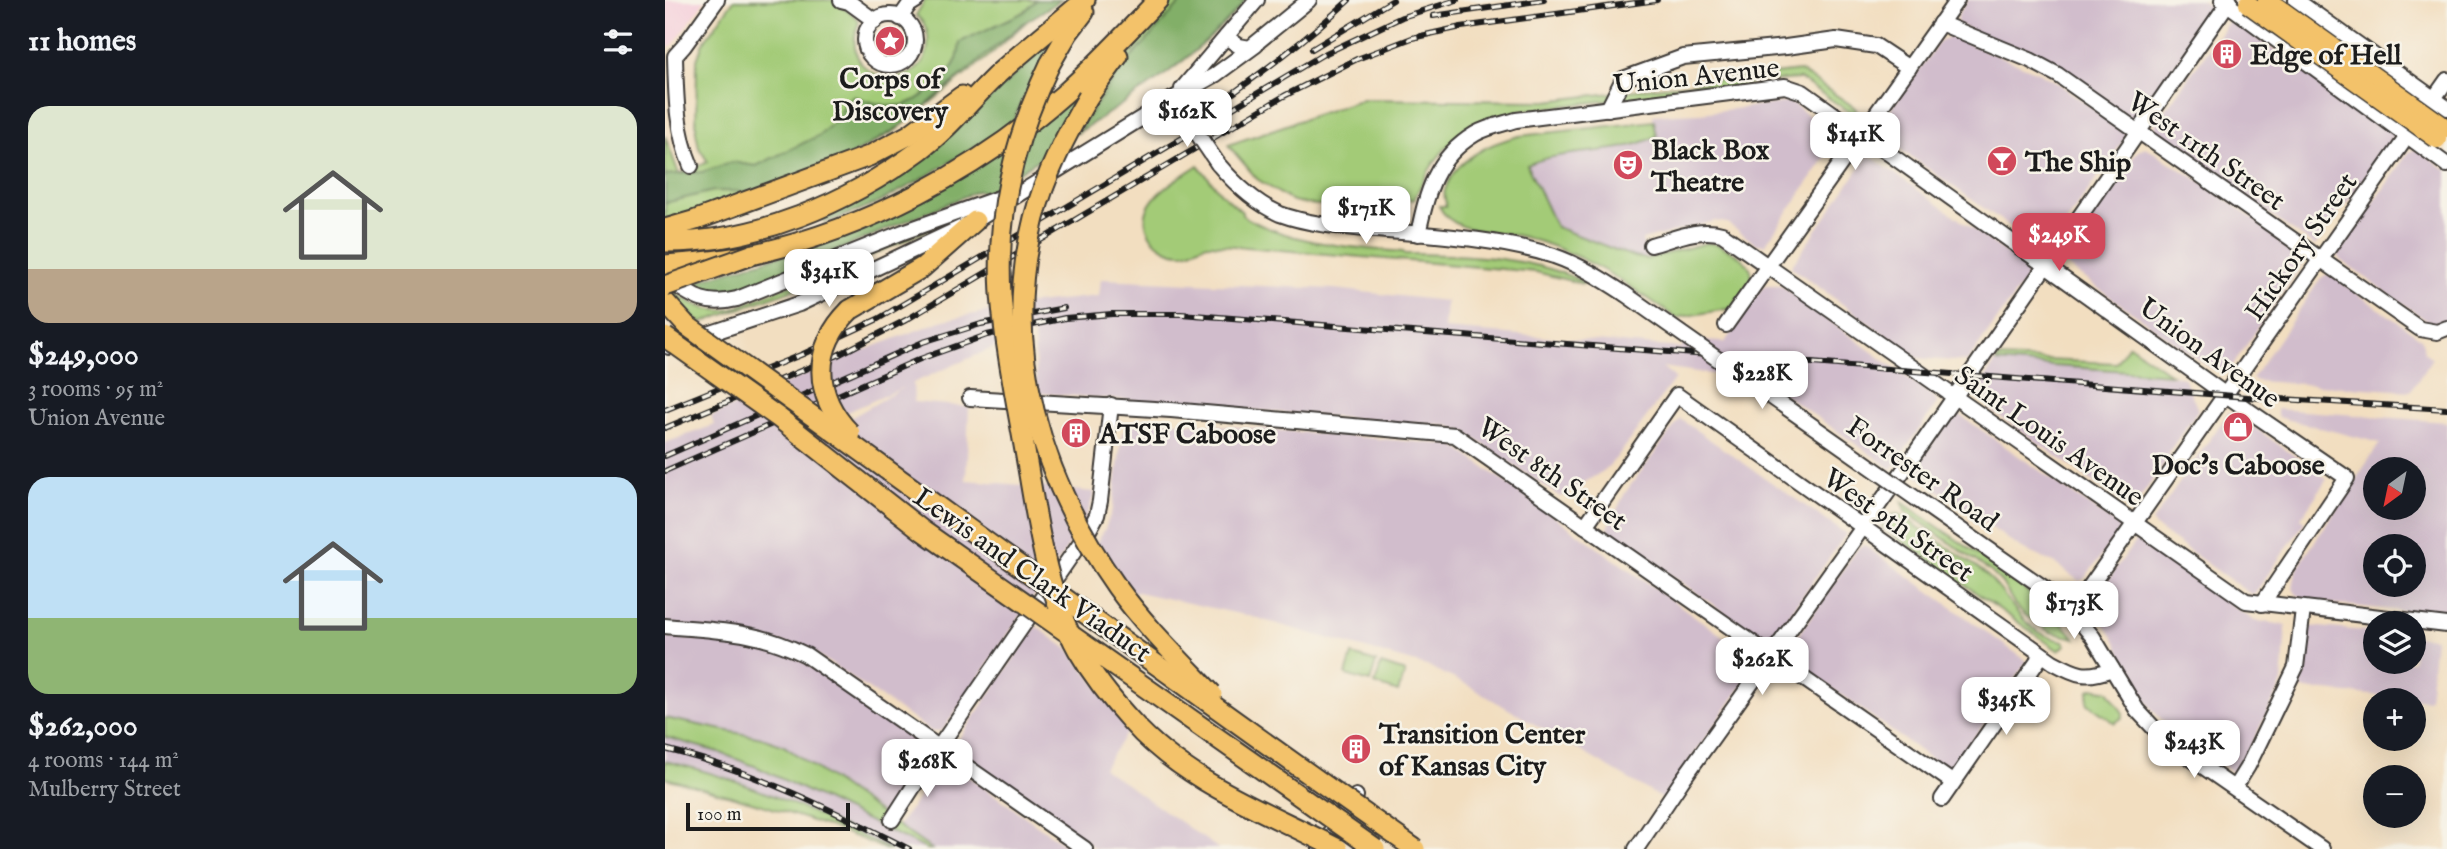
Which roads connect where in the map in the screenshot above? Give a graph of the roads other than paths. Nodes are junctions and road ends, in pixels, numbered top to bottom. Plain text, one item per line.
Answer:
1 (717, 0) edge
2 (1085, 0) edge
3 (1094, 0) edge
4 (1160, 0) edge
5 (1258, 0) edge
6 (1309, 0) edge
7 (1957, 0) edge
8 (2267, 0) edge
9 (2296, 0) edge
10 (846, 1) edge
11 (2226, 1) edge
12 (2252, 2) edge
13 (908, 6) edge
14 (875, 21) junction
15 (1940, 23) junction
16 (1226, 37) junction
17 (1256, 45) junction
18 (670, 56) edge
19 (1909, 68) junction
20 (1001, 72) junction
21 (2447, 80) edge
22 (1174, 98) junction
23 (2434, 98) junction
24 (2447, 107) edge
25 (1608, 109) junction
26 (2420, 118) junction
27 (2140, 131) junction
28 (1862, 133) junction
29 (2442, 133) edge
30 (2407, 135) junction
31 (2447, 165) edge
32 (691, 166) dead end
33 (1031, 187) junction
34 (975, 221) junction
35 (1418, 234) junction
36 (669, 237) edge
37 (1650, 245) dead end
38 (754, 254) junction
39 (2321, 260) junction
40 (2045, 264) junction
41 (665, 265) edge
42 (1768, 265) junction
43 (665, 277) edge
44 (665, 286) edge
45 (665, 302) edge
46 (665, 311) edge
47 (686, 325) junction
48 (1726, 325) dead end
49 (2442, 330) edge
50 (665, 337) edge
51 (665, 349) edge
52 (2226, 395) junction
53 (1953, 397) junction
54 (970, 398) dead end
55 (1111, 405) junction
56 (883, 466) junction
57 (2133, 523) junction
58 (1585, 526) junction
59 (1861, 527) junction
60 (2262, 604) junction
61 (2303, 609) junction
62 (2071, 612) junction
63 (2447, 625) edge
64 (665, 626) edge
65 (1771, 654) junction
66 (2042, 655) junction
67 (2112, 669) junction
68 (1241, 726) junction
69 (939, 747) junction
70 (1952, 782) junction
71 (2235, 787) junction
72 (1356, 796) dead end
73 (1942, 799) dead end
74 (892, 820) dead end
75 (1084, 849) edge
76 (1319, 849) edge
77 (1338, 849) edge
78 (1375, 849) edge
79 (1415, 849) edge
80 (1636, 849) edge
81 (2322, 849) edge

1 - 18 street
2 - 20 highway
3 - 77 highway, bridge
4 - 38 highway
4 - 68 highway, bridge
5 - 16 street
6 - 17 street
7 - 15 street
8 - 29 main road, bridge
9 - 23 street
10 - 14 street
11 - 27 street
11 - 30 street
12 - 26 street
12 - 29 main road, bridge
13 - 14 street
13 - 14 street
15 - 19 street
15 - 27 street, West 11th Street
16 - 17 street
16 - 22 street
17 - 22 street
18 - 32 street
19 - 25 street
19 - 28 street
20 - 36 highway
20 - 36 highway
21 - 23 street, Hickory Street
22 - 33 street
22 - 35 street, bridge
23 - 24 street
23 - 26 street, Hickory Street
25 - 28 street, Union Avenue
25 - 35 street, Union Avenue
26 - 30 street, Hickory Street
27 - 39 street, West 11th Street
27 - 40 street
28 - 40 street, Union Avenue
28 - 42 street
30 - 31 street
30 - 39 street, Hickory Street
33 - 34 street
33 - 43 street
34 - 51 street
34 - 56 highway, bridge
35 - 62 street, Forrester Road, bridge
37 - 42 street, Saint Louis Avenue
38 - 41 highway, bridge
38 - 44 highway, bridge
39 - 49 street, West 11th Street
39 - 52 street, Hickory Street
40 - 52 street, Union Avenue
40 - 53 street
42 - 48 street
42 - 53 street, Saint Louis Avenue
45 - 47 highway
46 - 47 highway
47 - 56 highway, bridge
50 - 78 highway, Lewis and Clark Viaduct, bridge
52 - 57 street, Hickory Street
52 - 60 street, Union Avenue
53 - 57 street, Saint Louis Avenue
53 - 59 street
54 - 55 street, West 8th Street
55 - 58 street, West 8th Street
55 - 69 street
56 - 68 highway, bridge
57 - 60 street, Saint Louis Avenue
57 - 62 street, Hickory Street
58 - 59 street, West 9th Street
58 - 65 street, West 8th Street
59 - 65 street
59 - 66 street, West 9th Street
60 - 61 street, Saint Louis Avenue
61 - 63 street, Saint Louis Avenue
61 - 71 street
62 - 67 street, Forrester Road
64 - 69 street
65 - 70 street, West 8th Street
65 - 80 street
66 - 67 street, West 9th Street
66 - 70 street
67 - 71 street
68 - 79 highway, bridge
69 - 74 street
69 - 75 street
70 - 73 street
71 - 81 street
72 - 76 street

